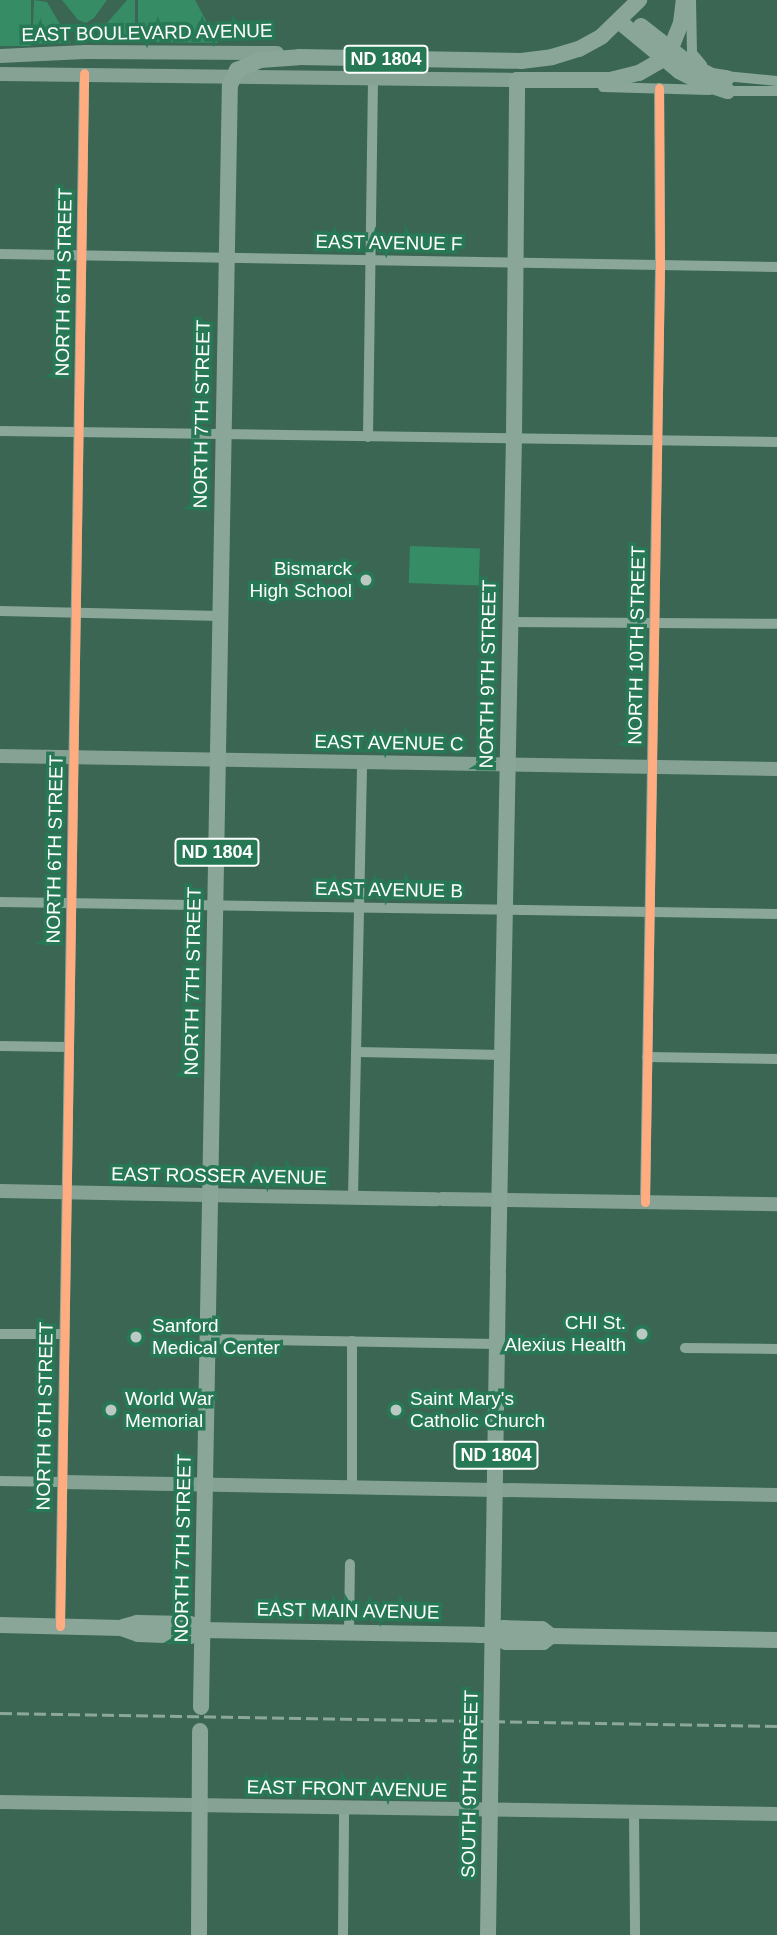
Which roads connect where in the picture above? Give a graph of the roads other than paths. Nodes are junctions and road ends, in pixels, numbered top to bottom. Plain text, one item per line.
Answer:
1 (639, 0) edge
2 (684, 0) edge
3 (691, 0) edge
4 (623, 18) junction
5 (665, 53) junction
6 (0, 56) edge
7 (299, 58) junction
8 (474, 61) junction
9 (84, 73) junction
10 (0, 74) edge
11 (234, 75) junction
12 (373, 77) junction
13 (517, 80) junction
14 (543, 80) junction
15 (777, 81) edge
16 (728, 84) junction
17 (659, 88) junction
18 (777, 91) edge
19 (0, 254) edge
20 (82, 255) junction
21 (226, 257) junction
22 (370, 260) junction
23 (515, 262) junction
24 (660, 267) junction
25 (777, 267) edge
26 (0, 431) edge
27 (79, 433) junction
28 (222, 434) junction
29 (368, 437) junction
30 (514, 439) junction
31 (657, 441) junction
32 (777, 442) edge
33 (0, 611) edge
34 (76, 612) junction
35 (221, 616) junction
36 (509, 622) junction
37 (655, 622) junction
38 (777, 624) edge
39 (0, 756) edge
40 (73, 757) junction
41 (218, 760) junction
42 (362, 762) junction
43 (508, 764) junction
44 (653, 767) junction
45 (777, 769) edge
46 (0, 902) edge
47 (72, 903) junction
48 (216, 905) junction
49 (360, 907) junction
50 (505, 910) junction
51 (650, 912) junction
52 (777, 914) edge
53 (0, 1046) edge
54 (68, 1047) junction
55 (358, 1052) junction
56 (503, 1055) junction
57 (647, 1057) junction
58 (777, 1059) edge
59 (0, 1191) edge
60 (66, 1192) junction
61 (211, 1195) junction
62 (353, 1197) junction
63 (500, 1200) junction
64 (645, 1202) junction
65 (777, 1205) edge
66 (0, 1334) edge
67 (64, 1334) junction
68 (208, 1339) junction
69 (352, 1341) junction
70 (498, 1344) junction
71 (685, 1348) dead end
72 (777, 1349) edge
73 (0, 1482) edge
74 (62, 1482) junction
75 (205, 1485) junction
76 (352, 1486) junction
77 (496, 1490) junction
78 (777, 1495) edge
79 (350, 1564) dead end
80 (0, 1625) edge
81 (61, 1626) junction
82 (202, 1630) junction
83 (349, 1632) junction
84 (494, 1635) junction
85 (777, 1640) edge
86 (201, 1707) dead end
87 (200, 1731) dead end
88 (0, 1802) edge
89 (200, 1805) junction
90 (344, 1808) junction
91 (490, 1810) junction
92 (634, 1812) junction
93 (777, 1814) edge
94 (199, 1935) edge
95 (343, 1935) edge
96 (488, 1935) edge
97 (635, 1935) edge

1 - 4 main road, ND 1804
2 - 5 main road
3 - 16 street, EAST BOULEVARD AVENUE
4 - 5 main road
4 - 8 main road, EAST BOULEVARD AVENUE / ND 1804
5 - 14 main road, EAST BOULEVARD AVENUE / ND 1804
5 - 16 main road
6 - 7 street, EAST BOULEVARD AVENUE
7 - 8 main road, EAST BOULEVARD AVENUE / ND 1804
7 - 11 main road, ND 1804
8 - 13 main road
9 - 10 street, EAST BOULEVARD AVENUE
9 - 11 street, EAST BOULEVARD AVENUE
9 - 20 street, NORTH 6TH STREET
11 - 12 street, EAST BOULEVARD AVENUE / ND 1804
11 - 21 main road, NORTH 7TH STREET / ND 1804
12 - 13 street, EAST BOULEVARD AVENUE / ND 1804
12 - 22 street
13 - 14 main road, EAST BOULEVARD AVENUE / ND 1804
13 - 23 main road, NORTH 9TH STREET / ND 1804
14 - 17 street, EAST BOULEVARD AVENUE
15 - 16 street, EAST BOULEVARD AVENUE
16 - 17 street, EAST BOULEVARD AVENUE
16 - 18 street, EAST BOULEVARD AVENUE
17 - 24 street, NORTH 10TH STREET
19 - 20 street, EAST AVENUE F
20 - 21 street, EAST AVENUE F
20 - 27 street, NORTH 6TH STREET
21 - 22 street, EAST AVENUE F
21 - 28 main road, NORTH 7TH STREET / ND 1804
22 - 23 street, EAST AVENUE F
22 - 29 street
23 - 24 street, EAST AVENUE F
23 - 30 main road, NORTH 9TH STREET / ND 1804
24 - 25 street, EAST AVENUE F
24 - 31 street, NORTH 10TH STREET
26 - 27 street
27 - 28 street
27 - 34 street, NORTH 6TH STREET
28 - 29 street
28 - 35 main road, NORTH 7TH STREET / ND 1804
29 - 30 street
30 - 31 street
30 - 36 main road, NORTH 9TH STREET / ND 1804
31 - 32 street
31 - 37 street, NORTH 10TH STREET
33 - 34 street
34 - 35 street
34 - 40 street, NORTH 6TH STREET
35 - 41 main road, NORTH 7TH STREET / ND 1804
36 - 37 street
36 - 43 main road, NORTH 9TH STREET / ND 1804
37 - 38 street
37 - 44 street, NORTH 10TH STREET
39 - 40 street, EAST AVENUE C
40 - 41 street, EAST AVENUE C
40 - 47 street, NORTH 6TH STREET
41 - 42 street, EAST AVENUE C
41 - 48 main road, NORTH 7TH STREET / ND 1804
42 - 43 street, EAST AVENUE C
42 - 49 street
43 - 44 street, EAST AVENUE C
43 - 50 main road, NORTH 9TH STREET / ND 1804
44 - 45 street, EAST AVENUE C
44 - 51 street, NORTH 10TH STREET
46 - 47 street, EAST AVENUE B
47 - 48 street, EAST AVENUE B
47 - 54 street, NORTH 6TH STREET
48 - 49 street, EAST AVENUE B
48 - 61 main road, NORTH 7TH STREET / ND 1804
49 - 50 street, EAST AVENUE B
49 - 55 street
50 - 51 street, EAST AVENUE B
50 - 56 main road, NORTH 9TH STREET / ND 1804
51 - 52 street, EAST AVENUE B
51 - 57 street, NORTH 10TH STREET
53 - 54 street
54 - 60 street, NORTH 6TH STREET
55 - 56 street
55 - 62 street
56 - 63 main road, NORTH 9TH STREET / ND 1804
57 - 58 street
57 - 64 street, NORTH 10TH STREET
59 - 60 street, EAST ROSSER AVENUE
60 - 61 street, EAST ROSSER AVENUE
60 - 67 street, NORTH 6TH STREET
61 - 62 street, EAST ROSSER AVENUE
61 - 68 main road, NORTH 7TH STREET / ND 1804
62 - 63 street, EAST ROSSER AVENUE
63 - 64 street, EAST ROSSER AVENUE
63 - 70 main road, NORTH 9TH STREET / ND 1804
64 - 65 street, EAST ROSSER AVENUE
66 - 67 street
67 - 74 street, NORTH 6TH STREET
68 - 69 street
68 - 75 main road, NORTH 7TH STREET / ND 1804
69 - 70 street
69 - 76 street
70 - 77 main road, NORTH 9TH STREET / ND 1804
71 - 72 street
73 - 74 street
74 - 75 street
74 - 81 street, NORTH 6TH STREET
75 - 76 street
75 - 82 main road, NORTH 7TH STREET / ND 1804
76 - 77 street
77 - 78 street
77 - 84 main road, NORTH 9TH STREET / ND 1804
79 - 83 street
80 - 81 main road, EAST MAIN AVENUE
81 - 82 main road, EAST MAIN AVENUE
82 - 83 main road, EAST MAIN AVENUE
82 - 86 main road, NORTH 7TH STREET / ND 1804
83 - 84 main road, EAST MAIN AVENUE
84 - 85 main road, EAST MAIN AVENUE
84 - 91 main road, SOUTH 9TH STREET / ND 1804
87 - 89 main road
88 - 89 street, EAST FRONT AVENUE
89 - 90 street, EAST FRONT AVENUE
89 - 94 main road
90 - 91 street, EAST FRONT AVENUE
90 - 95 street
91 - 92 street, EAST FRONT AVENUE
91 - 96 main road, SOUTH 9TH STREET / ND 1804
92 - 93 street, EAST FRONT AVENUE
92 - 97 street

